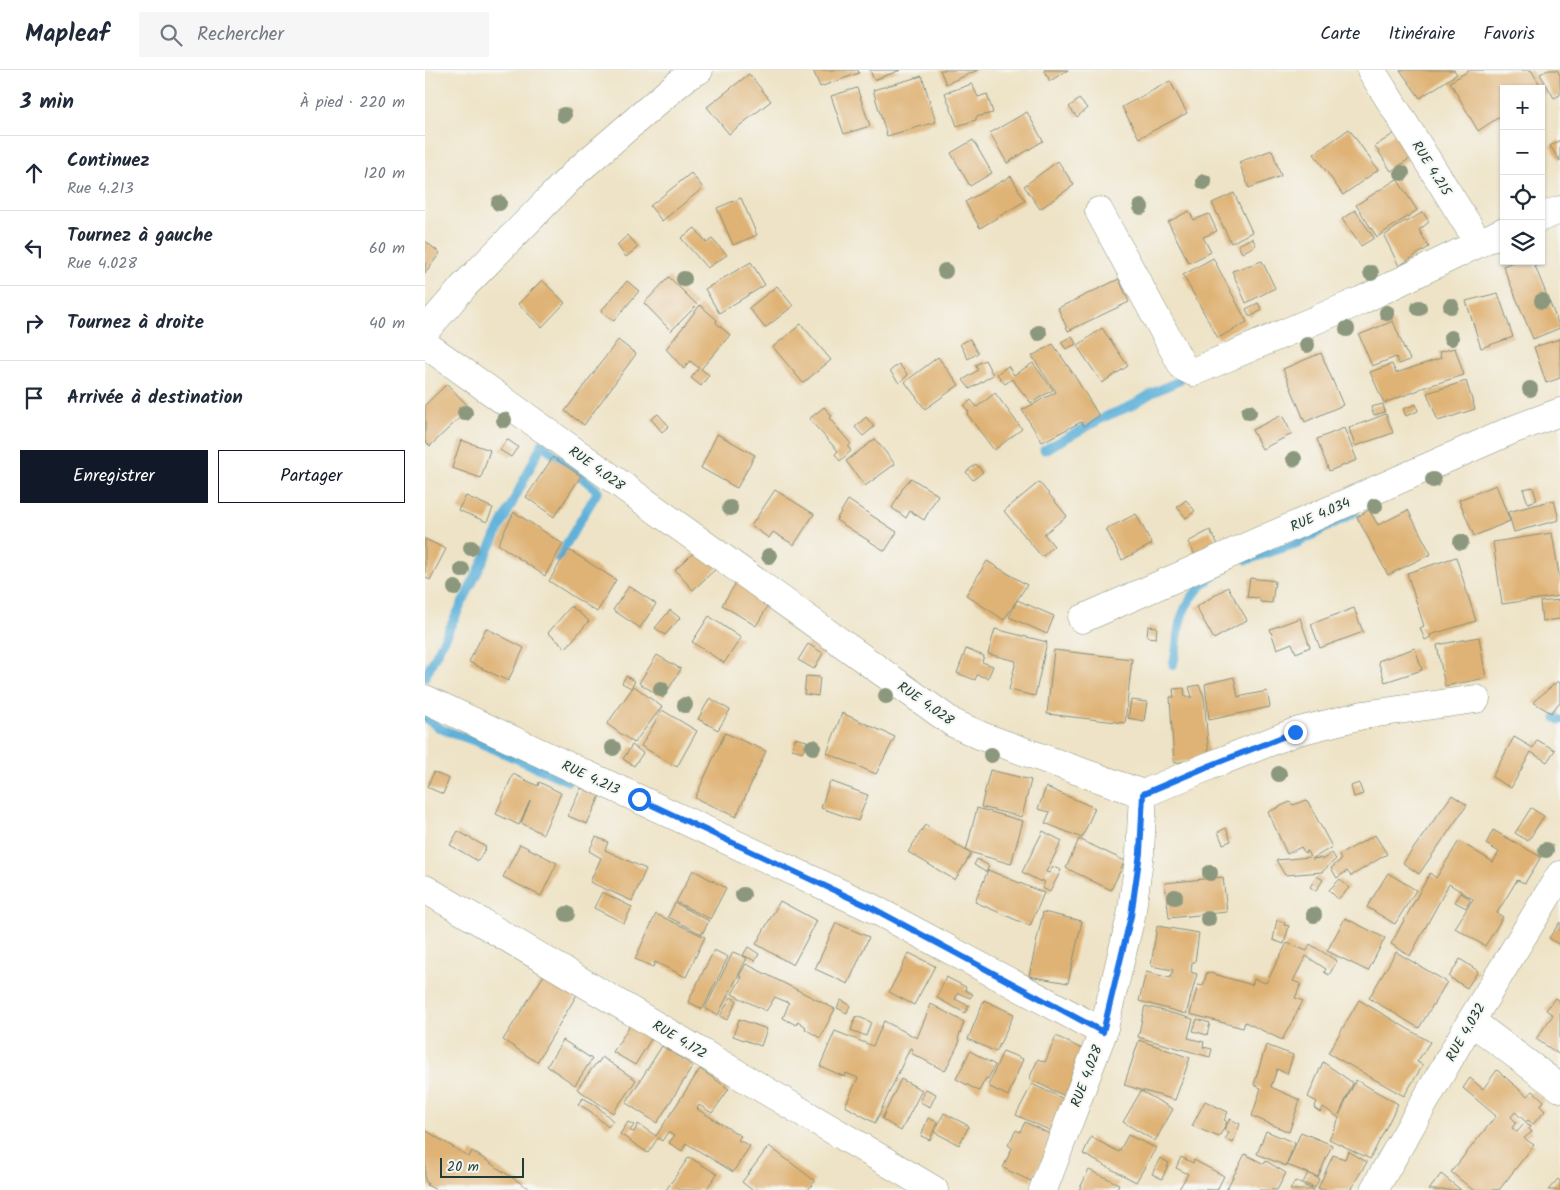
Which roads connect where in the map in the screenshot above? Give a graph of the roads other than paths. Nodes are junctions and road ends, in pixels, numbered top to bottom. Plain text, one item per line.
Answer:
1 (1371, 70) edge
2 (691, 72) edge
3 (1560, 210) edge
4 (1099, 211) dead end
5 (1545, 216) edge
6 (1500, 233) edge
7 (1479, 243) junction
8 (425, 331) edge
9 (425, 344) edge
10 (1560, 412) edge
11 (1081, 619) dead end
12 (425, 699) edge
13 (1476, 699) dead end
14 (1143, 794) junction
15 (1560, 875) edge
16 (425, 889) edge
17 (1471, 1021) junction
18 (1103, 1032) junction
19 (1560, 1088) edge
20 (934, 1190) edge
21 (1043, 1190) edge
22 (1374, 1190) edge

1 - 7 street, RUE 4.215
2 - 8 street
3 - 5 street
4 - 7 street
6 - 7 street
9 - 14 street, RUE 4.028
10 - 11 street, RUE 4.034
12 - 18 street, RUE 4.213
13 - 14 street
14 - 18 street, RUE 4.028
15 - 17 street, RUE 4.032
16 - 20 street, RUE 4.172
17 - 19 street
17 - 22 street, RUE 4.032
18 - 21 street, RUE 4.028

